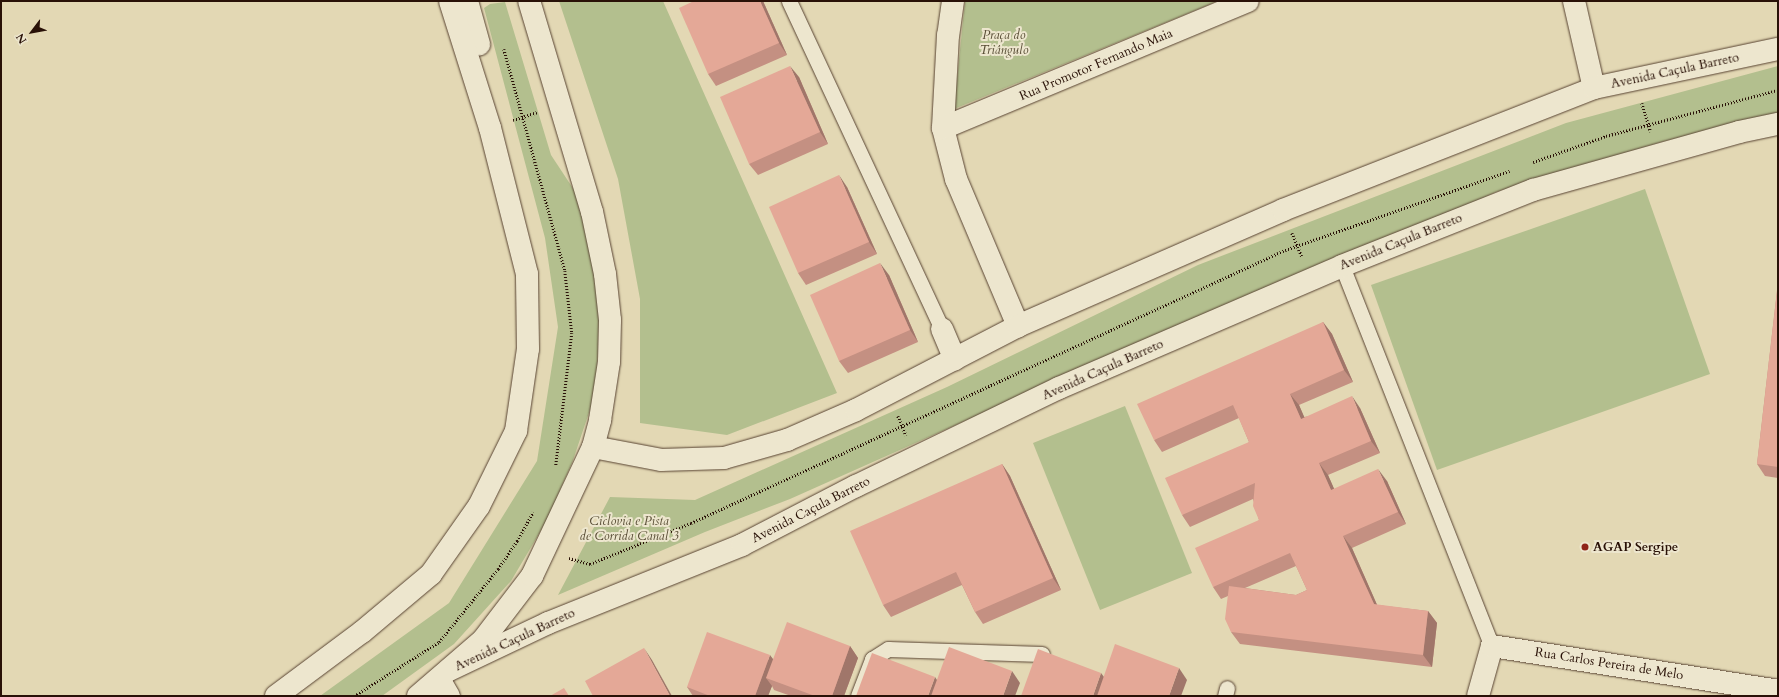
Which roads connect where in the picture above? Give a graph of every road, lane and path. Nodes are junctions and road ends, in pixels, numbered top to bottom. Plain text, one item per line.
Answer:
1 (450, 1) edge
2 (467, 1) edge
3 (517, 1) edge
4 (529, 1) edge
5 (789, 1) edge
6 (953, 1) edge
7 (1248, 1) edge
8 (1574, 1) edge
9 (1778, 49) edge
10 (1634, 79) junction
11 (1594, 88) junction
12 (551, 107) junction
13 (501, 124) junction
14 (1778, 124) edge
15 (943, 128) junction
16 (572, 145) junction
17 (1658, 155) junction
18 (507, 189) junction
19 (1284, 210) junction
20 (1342, 266) junction
21 (1310, 279) junction
22 (1018, 326) junction
23 (942, 329) joint
24 (955, 359) junction
25 (888, 393) junction
26 (593, 447) junction
27 (916, 458) junction
28 (1492, 646) junction
29 (1042, 654) edge
30 (446, 682) edge
31 (1778, 691) edge
32 (276, 696) edge
33 (418, 696) edge
34 (858, 696) edge
35 (1478, 696) edge

1 - 18 street
2 - 13 street
3 - 12 street
4 - 16 street
5 - 23 lane
6 - 15 street
7 - 15 street, Rua Promotor Fernando Maia
8 - 11 street
9 - 10 street, Avenida Caçula Barreto
10 - 11 street, Avenida Caçula Barreto
10 - 17 path
11 - 19 street, Avenida Caçula Barreto
12 - 13 path
12 - 16 street
13 - 18 street
14 - 17 street, Avenida Caçula Barreto
15 - 22 street
16 - 26 street
17 - 20 street, Avenida Caçula Barreto
18 - 32 street
19 - 21 path
19 - 22 street, Avenida Caçula Barreto
20 - 21 street, Avenida Caçula Barreto
20 - 28 lane
21 - 27 street, Avenida Caçula Barreto
22 - 24 street, Avenida Caçula Barreto
23 - 24 street
24 - 25 street, Avenida Caçula Barreto
25 - 26 street, Avenida Caçula Barreto
25 - 27 path
26 - 30 street
27 - 30 street, Avenida Caçula Barreto
28 - 31 street, Rua Carlos Pereira de Melo
28 - 35 street
29 - 34 lane
30 - 33 street

